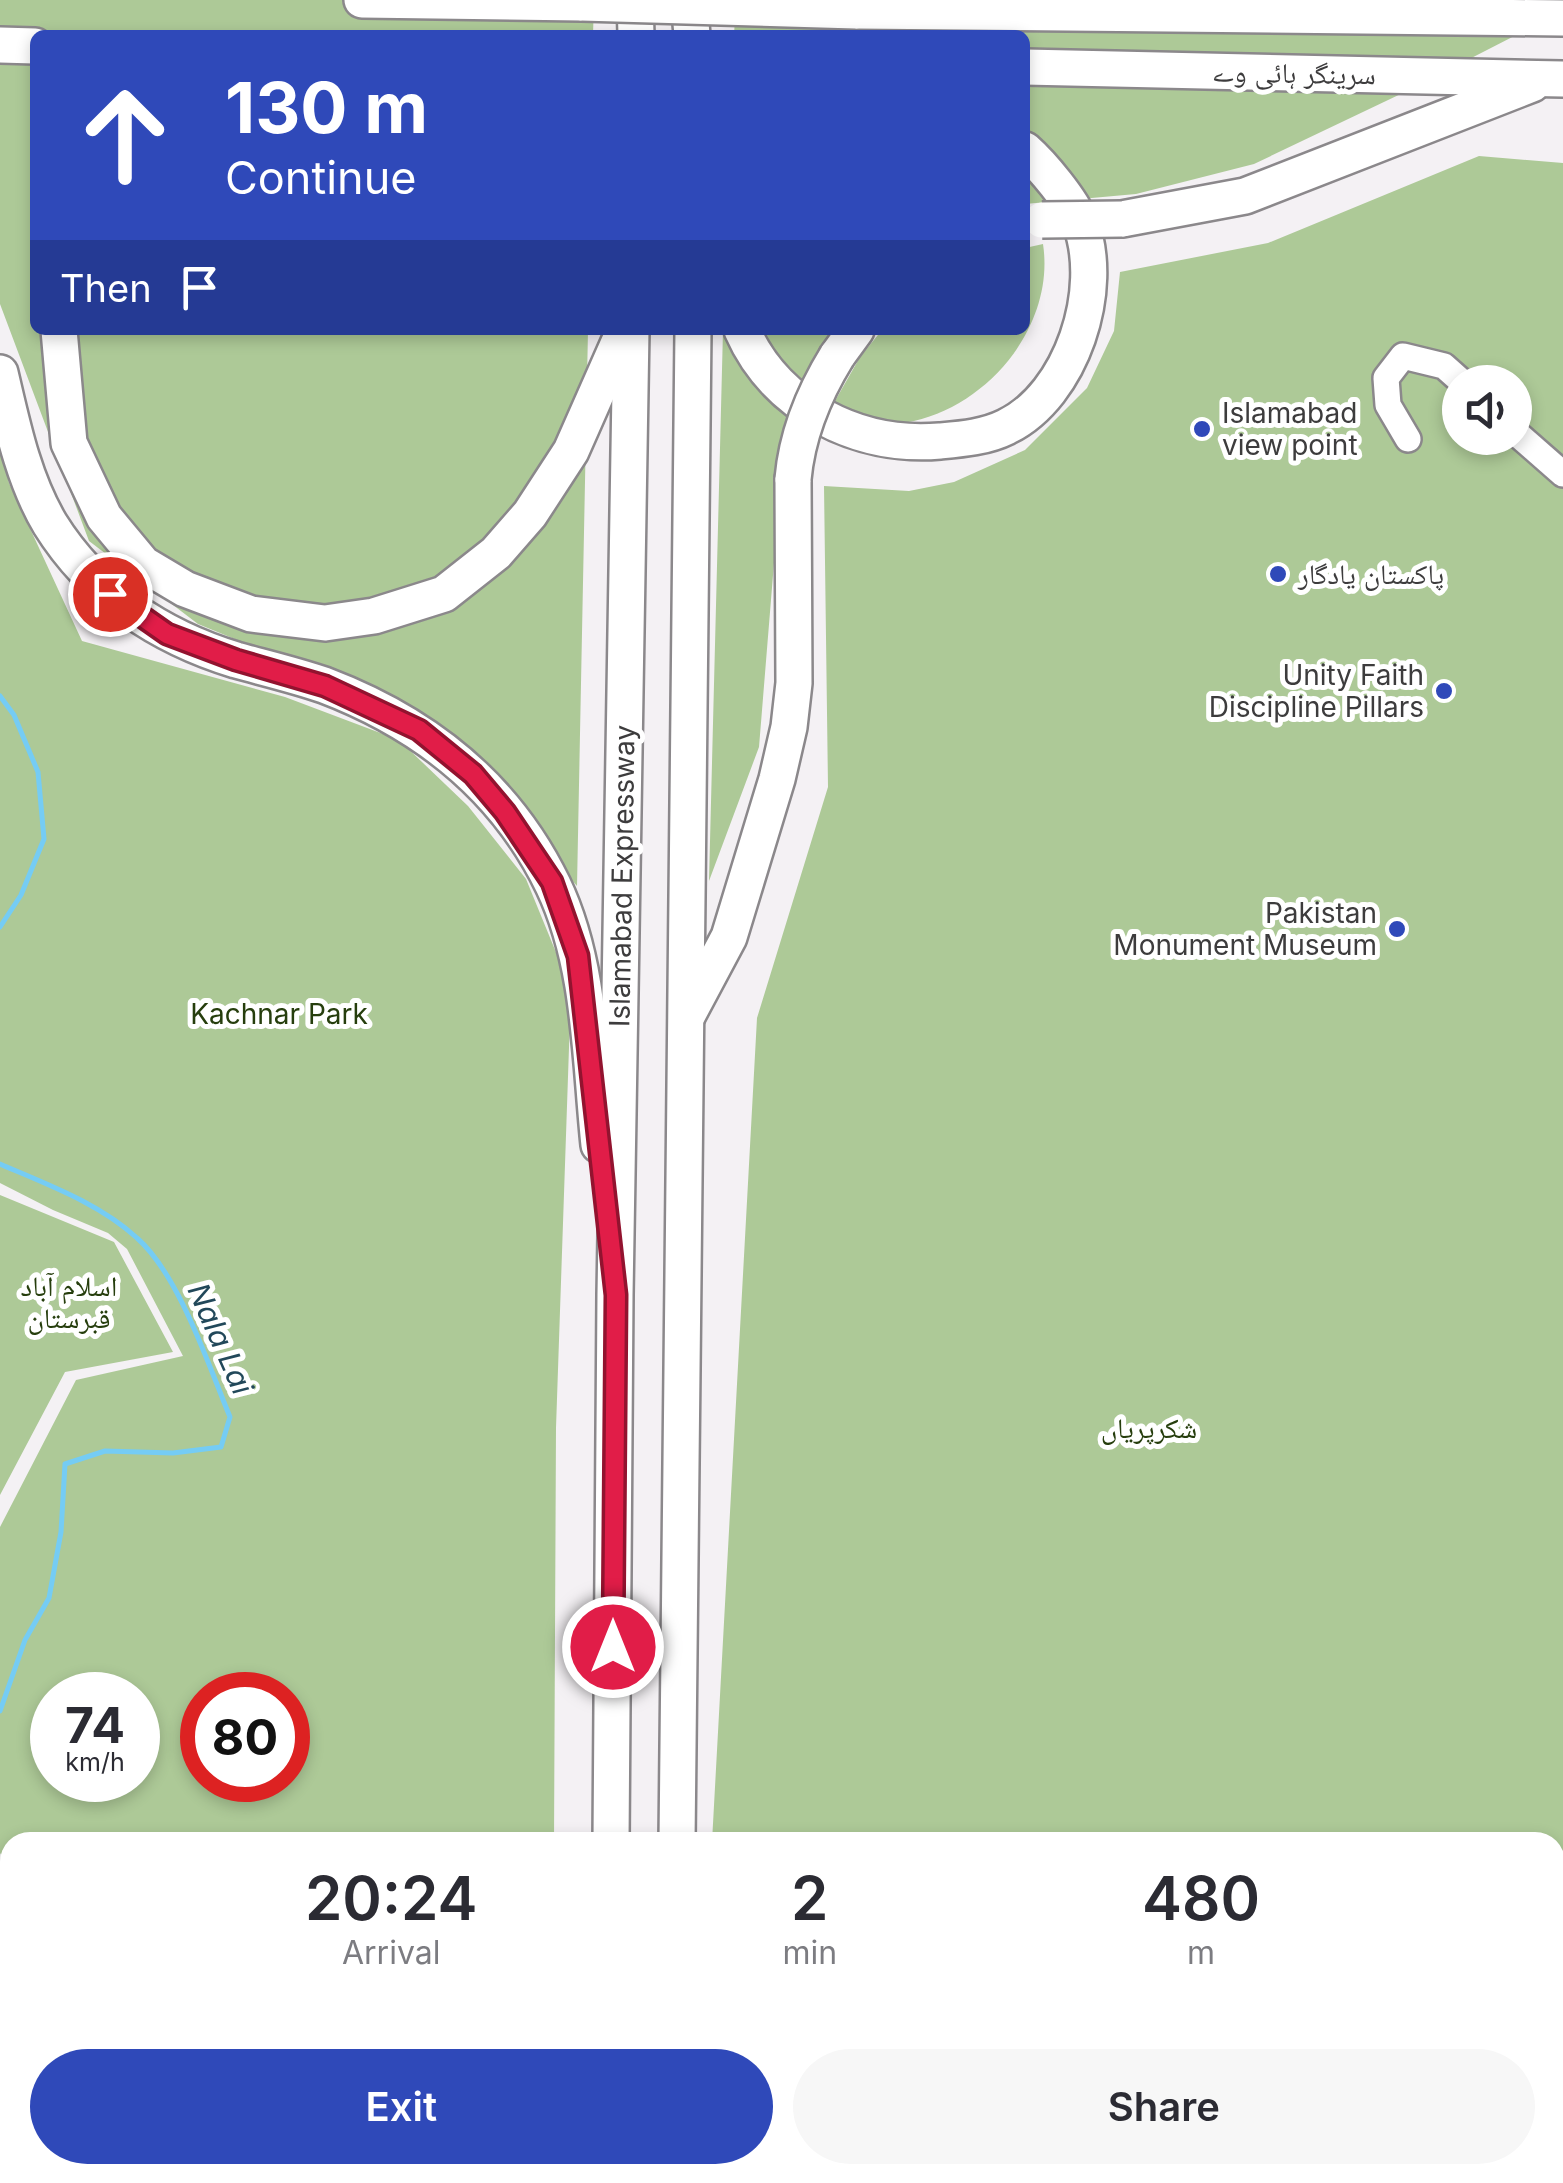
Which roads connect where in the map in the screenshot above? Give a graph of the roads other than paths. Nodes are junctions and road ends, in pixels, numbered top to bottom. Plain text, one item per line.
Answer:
1 (362, 0) edge
2 (376, 0) edge
3 (635, 0) edge
4 (690, 0) edge
5 (982, 0) edge
6 (920, 14) junction
7 (1563, 18) edge
8 (636, 30) edge
9 (692, 30) edge
10 (1030, 67) edge
11 (1555, 79) edge
12 (1030, 155) edge
13 (1034, 222) edge
14 (60, 335) edge
15 (626, 335) edge
16 (628, 335) edge
17 (693, 335) edge
18 (744, 335) edge
19 (846, 343) edge
20 (1442, 366) edge
21 (0, 373) edge
22 (1408, 439) dead end
23 (1532, 447) edge
24 (1563, 474) edge
25 (685, 1021) junction
26 (616, 1295) junction
27 (612, 1832) edge
28 (677, 1832) edge

1 - 2 highway, سرینگر ہائی وے
2 - 6 highway, سرینگر ہائی وے, bridge
3 - 8 highway
4 - 9 highway
5 - 6 highway
6 - 7 highway, سرینگر ہائی وے
10 - 11 highway, سرینگر ہائی وے
11 - 13 highway, bridge
12 - 18 highway
14 - 15 highway
16 - 26 highway, Islamabad Expressway
17 - 25 highway
19 - 25 highway, bridge
20 - 22 street
21 - 26 highway
23 - 24 street
25 - 28 highway
26 - 27 highway, Islamabad Expressway

